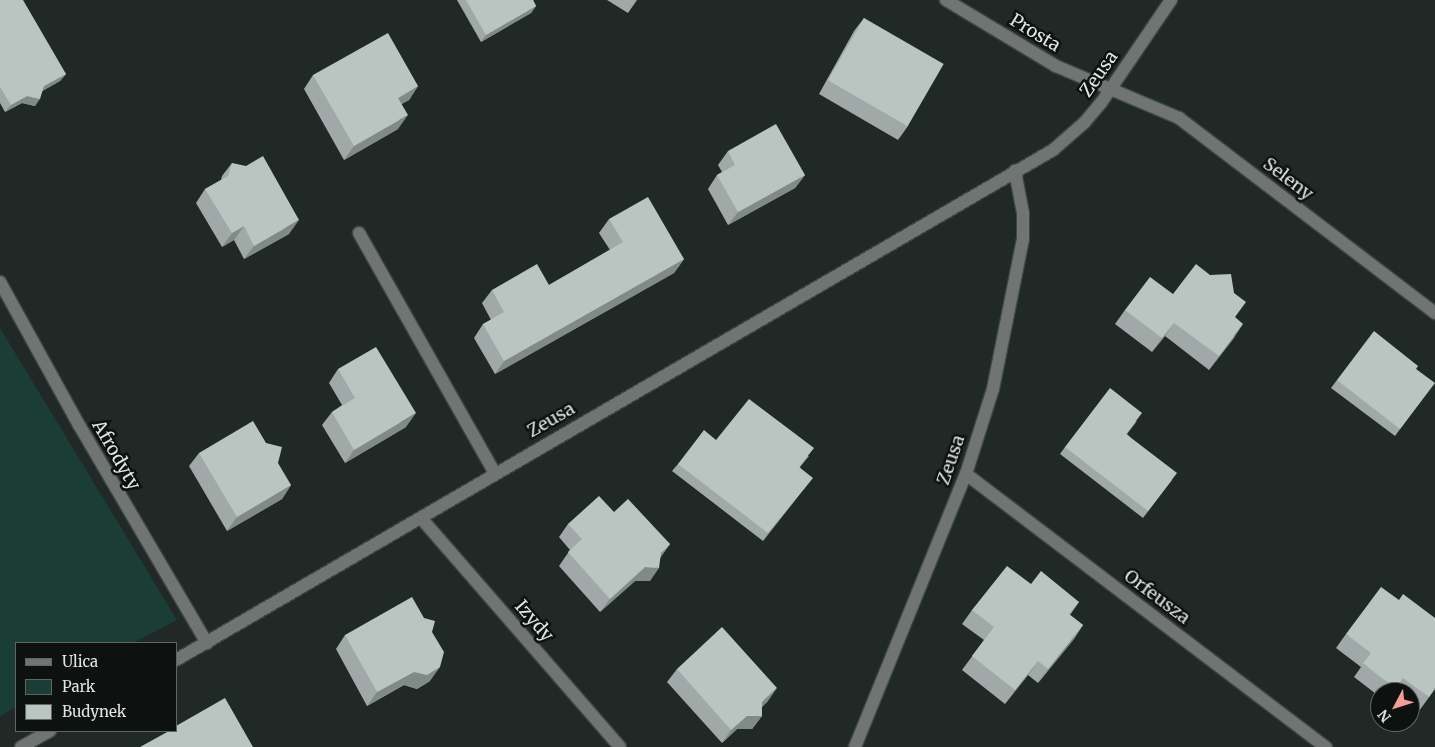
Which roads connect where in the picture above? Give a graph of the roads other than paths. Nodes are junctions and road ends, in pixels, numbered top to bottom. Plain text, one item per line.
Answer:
1 (946, 0) edge
2 (1171, 0) edge
3 (1110, 90) junction
4 (1015, 171) junction
5 (359, 233) dead end
6 (0, 282) edge
7 (1435, 313) edge
8 (495, 473) junction
9 (966, 474) junction
10 (421, 518) junction
11 (207, 643) junction
12 (178, 659) edge
13 (48, 732) edge
14 (21, 747) edge
15 (620, 747) edge
16 (855, 747) edge
17 (1326, 747) edge

1 - 3 street, Prosta
2 - 3 street, Zeusa
3 - 4 street, Zeusa
3 - 7 street, Seleny
4 - 8 street, Zeusa
4 - 9 street, Zeusa
5 - 8 street
6 - 11 street, Afrodyty
8 - 10 street, Zeusa
9 - 16 street, Zeusa
9 - 17 street, Orfeusza
10 - 11 street, Zeusa
10 - 15 street, Izydy
11 - 12 street, Zeusa
13 - 14 street

